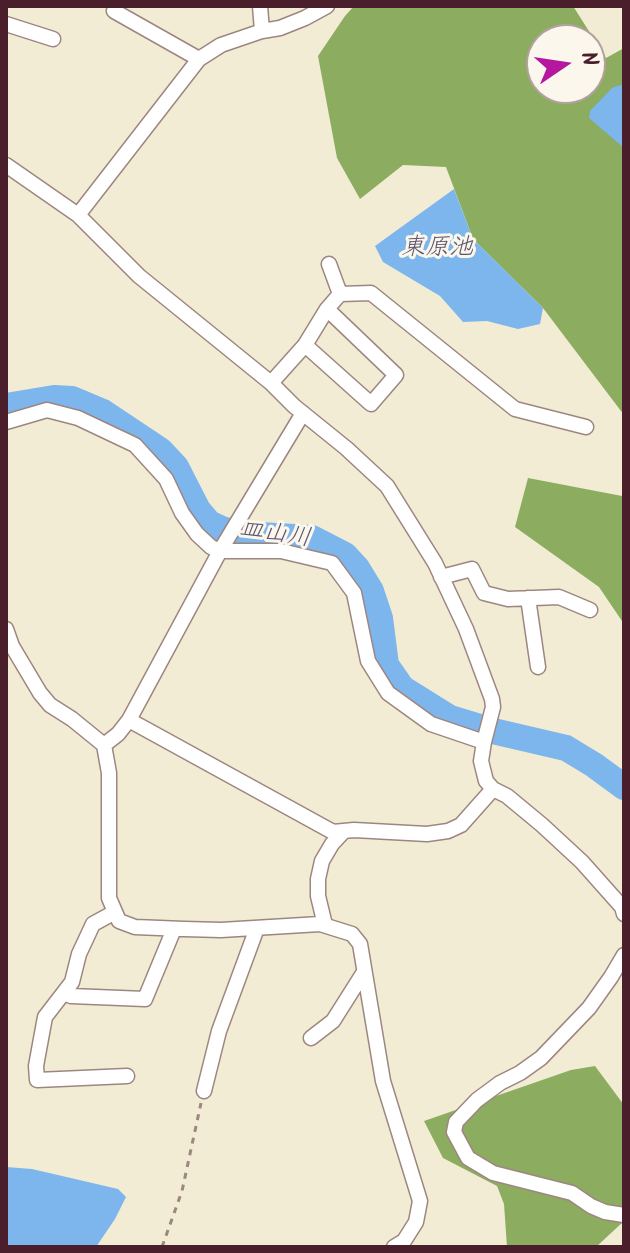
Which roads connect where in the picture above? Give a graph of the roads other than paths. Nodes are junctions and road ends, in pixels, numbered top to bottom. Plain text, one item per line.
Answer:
1 (116, 6) edge
2 (260, 6) edge
3 (327, 6) edge
4 (6, 24) edge
5 (262, 31) junction
6 (53, 39) dead end
7 (199, 59) junction
8 (6, 165) edge
9 (78, 215) junction
10 (329, 264) dead end
11 (340, 294) junction
12 (327, 309) junction
13 (305, 345) junction
14 (271, 383) junction
15 (303, 413) junction
16 (6, 422) edge
17 (586, 427) dead end
18 (220, 551) junction
19 (441, 577) junction
20 (528, 598) junction
21 (590, 610) dead end
22 (6, 629) edge
23 (538, 667) dead end
24 (129, 720) junction
25 (484, 742) junction
26 (104, 745) junction
27 (493, 789) junction
28 (344, 831) junction
29 (115, 912) junction
30 (624, 914) edge
31 (325, 925) junction
32 (257, 928) junction
33 (174, 929) junction
34 (624, 955) edge
35 (364, 972) junction
36 (619, 976) edge
37 (64, 993) junction
38 (311, 1038) dead end
39 (127, 1076) dead end
40 (204, 1091) road end
41 (624, 1215) edge
42 (394, 1247) edge

1 - 7 street
2 - 5 street
3 - 5 street
4 - 6 street
5 - 7 street
7 - 9 street
8 - 9 street
9 - 14 street
10 - 11 street
11 - 12 street
11 - 17 street
12 - 13 street
12 - 13 street
13 - 14 street
14 - 15 street
15 - 18 street
15 - 19 street
16 - 18 street
18 - 24 street
18 - 25 street
19 - 20 street
19 - 25 street
20 - 21 street
20 - 23 street
22 - 26 street
24 - 26 street
24 - 28 street
25 - 27 street
26 - 29 street
27 - 28 street
27 - 30 street
28 - 31 street
29 - 33 street
29 - 37 street
31 - 32 street
31 - 35 street
32 - 33 street
32 - 40 street
33 - 37 street
34 - 36 street
35 - 38 street
35 - 42 street
36 - 41 street
37 - 39 street

